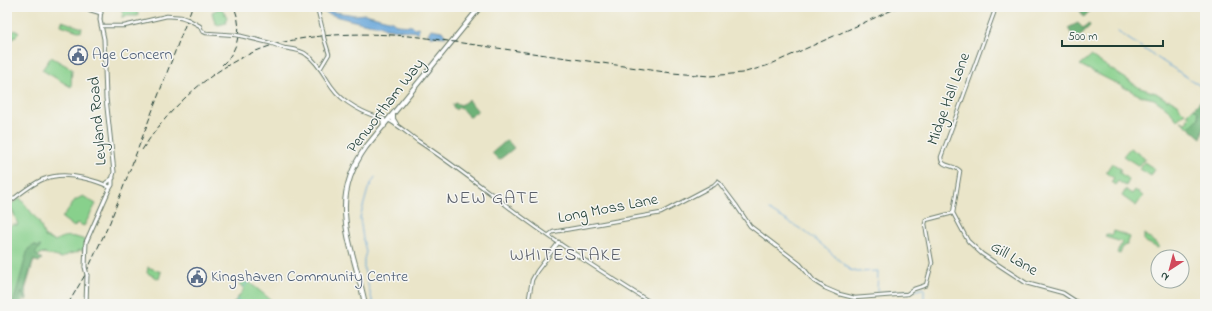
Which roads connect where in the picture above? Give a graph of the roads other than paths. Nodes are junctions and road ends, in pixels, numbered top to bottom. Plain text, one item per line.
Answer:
1 (81, 7) edge
2 (101, 7) edge
3 (317, 7) edge
4 (480, 7) edge
5 (993, 7) edge
6 (101, 13) junction
7 (101, 26) junction
8 (320, 69) junction
9 (393, 114) junction
10 (382, 119) junction
11 (389, 120) junction
12 (396, 124) junction
13 (384, 126) junction
14 (109, 185) junction
15 (7, 204) edge
16 (953, 213) junction
17 (549, 235) junction
18 (559, 242) junction
19 (86, 304) edge
20 (365, 304) edge
21 (528, 304) edge
22 (653, 304) edge
23 (1080, 304) edge

1 - 6 main road
2 - 6 main road, Leyland Road
3 - 8 street, bridge
4 - 9 highway, Penwortham Way
5 - 16 street, Midge Hall Lane
6 - 7 main road, Leyland Road
7 - 8 street, bridge
7 - 14 main road, Leyland Road
8 - 10 street
9 - 11 highway, Penwortham Way
9 - 12 highway
10 - 11 street
10 - 13 highway
11 - 12 street
11 - 13 highway, Penwortham Way
12 - 17 street
13 - 20 highway, Penwortham Way
14 - 15 street
14 - 19 main road, Leyland Road, bridge
16 - 17 street, Long Moss Lane
16 - 23 street, Gill Lane
17 - 18 street
18 - 21 street
18 - 22 street

